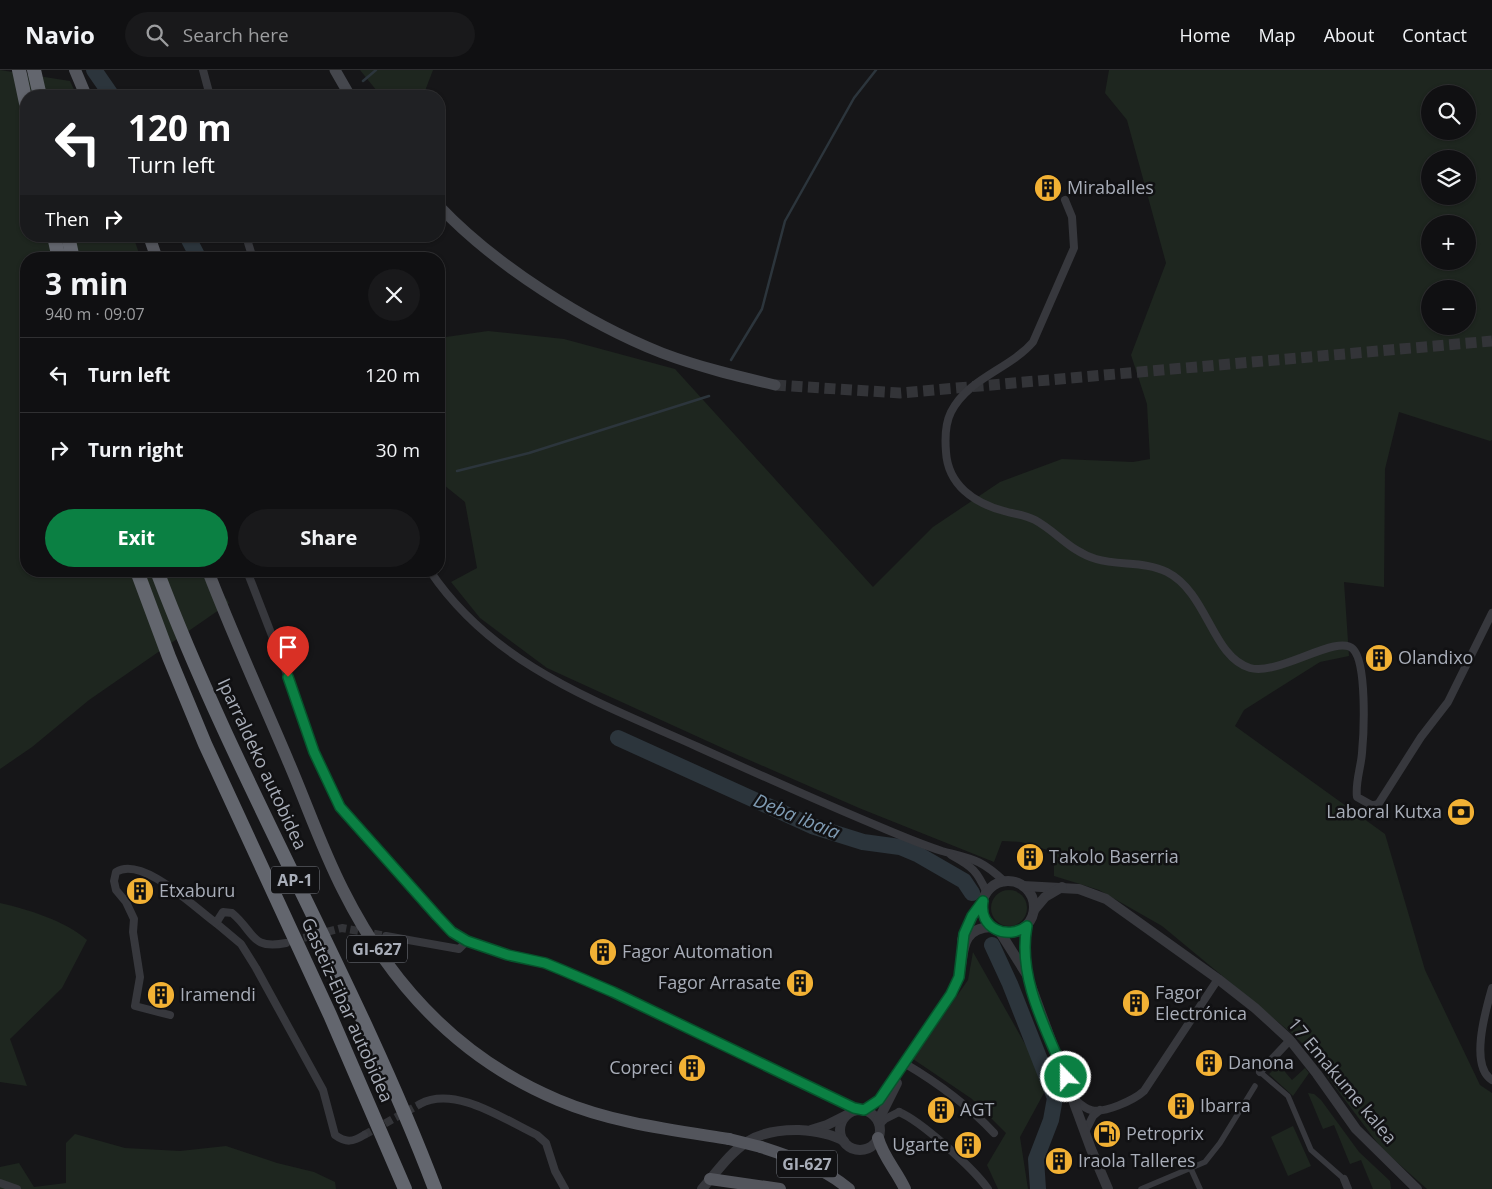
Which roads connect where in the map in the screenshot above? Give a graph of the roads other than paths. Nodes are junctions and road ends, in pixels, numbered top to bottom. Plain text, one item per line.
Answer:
1 (19, 70) edge
2 (34, 70) edge
3 (75, 70) edge
4 (203, 70) edge
5 (335, 70) edge
6 (23, 90) edge
7 (39, 90) edge
8 (83, 90) edge
9 (208, 90) edge
10 (347, 90) edge
11 (1065, 200) dead end
12 (445, 212) edge
13 (775, 386) tunnel mouth
14 (139, 577) edge
15 (159, 577) edge
16 (211, 577) edge
17 (249, 577) edge
18 (434, 577) edge
19 (1492, 613) edge
20 (943, 851) junction
21 (1005, 882) junction
22 (1023, 886) junction
23 (1062, 887) junction
24 (985, 897) junction
25 (1034, 910) junction
26 (216, 923) junction
27 (1027, 926) junction
28 (995, 930) junction
29 (386, 936) tunnel mouth
30 (467, 941) junction
31 (286, 943) tunnel mouth
32 (964, 946) junction
33 (1027, 975) junction
34 (1216, 981) junction
35 (1492, 988) edge
36 (170, 1015) dead end
37 (1290, 1040) junction
38 (904, 1063) junction
39 (1260, 1072) joint
40 (1492, 1080) edge
41 (1255, 1086) dead end
42 (891, 1096) junction
43 (1074, 1099) junction
44 (420, 1104) tunnel mouth
45 (863, 1110) junction
46 (1100, 1110) junction
47 (899, 1112) junction
48 (845, 1116) junction
49 (878, 1128) junction
50 (807, 1131) junction
51 (1085, 1132) junction
52 (994, 1133) dead end
53 (364, 1135) tunnel mouth
54 (844, 1142) junction
55 (1191, 1168) junction
56 (1344, 1179) joint
57 (0, 1183) edge
58 (706, 1184) edge
59 (1412, 1187) edge
60 (17, 1189) edge
61 (405, 1189) edge
62 (435, 1189) edge
63 (565, 1189) edge
64 (780, 1189) edge
65 (849, 1189) edge
66 (904, 1189) edge
67 (988, 1189) edge
68 (1108, 1189) edge
69 (1141, 1189) edge
70 (1200, 1189) edge
71 (1348, 1189) edge

1 - 6 highway
2 - 7 highway
3 - 8 main road
4 - 9 street
5 - 10 main road
11 - 19 street
12 - 13 main road
14 - 61 highway, Gasteiz-Eibar autobidea / AP-1
15 - 62 highway, Iparraldeko autobidea / AP-1
16 - 65 main road, GI-627, bridge
17 - 30 street
18 - 20 street
20 - 21 street
20 - 24 street
21 - 22 street
21 - 24 street
22 - 23 street, 17 Emakume kalea
22 - 25 street
23 - 25 street
23 - 34 street, 17 Emakume kalea
24 - 28 street
24 - 32 street
25 - 27 street
26 - 31 street
26 - 36 street
26 - 53 street
27 - 28 street
27 - 33 street
28 - 32 street
28 - 33 street
29 - 30 street
30 - 45 street
32 - 38 street
33 - 43 street
34 - 37 street, 17 Emakume kalea
34 - 46 street
35 - 40 street
37 - 39 street
37 - 59 street, 17 Emakume kalea
38 - 42 street
38 - 45 street
38 - 52 street
39 - 56 street
41 - 55 street
42 - 47 street
42 - 49 street
43 - 46 street
43 - 51 street
44 - 63 street
45 - 48 street
45 - 49 street
46 - 51 street
47 - 49 street
47 - 67 street
48 - 50 street
48 - 54 street
49 - 54 street
49 - 66 main road
50 - 54 street
50 - 58 street
51 - 68 street
55 - 69 street
55 - 70 street
56 - 71 street
57 - 60 street
58 - 64 main road

